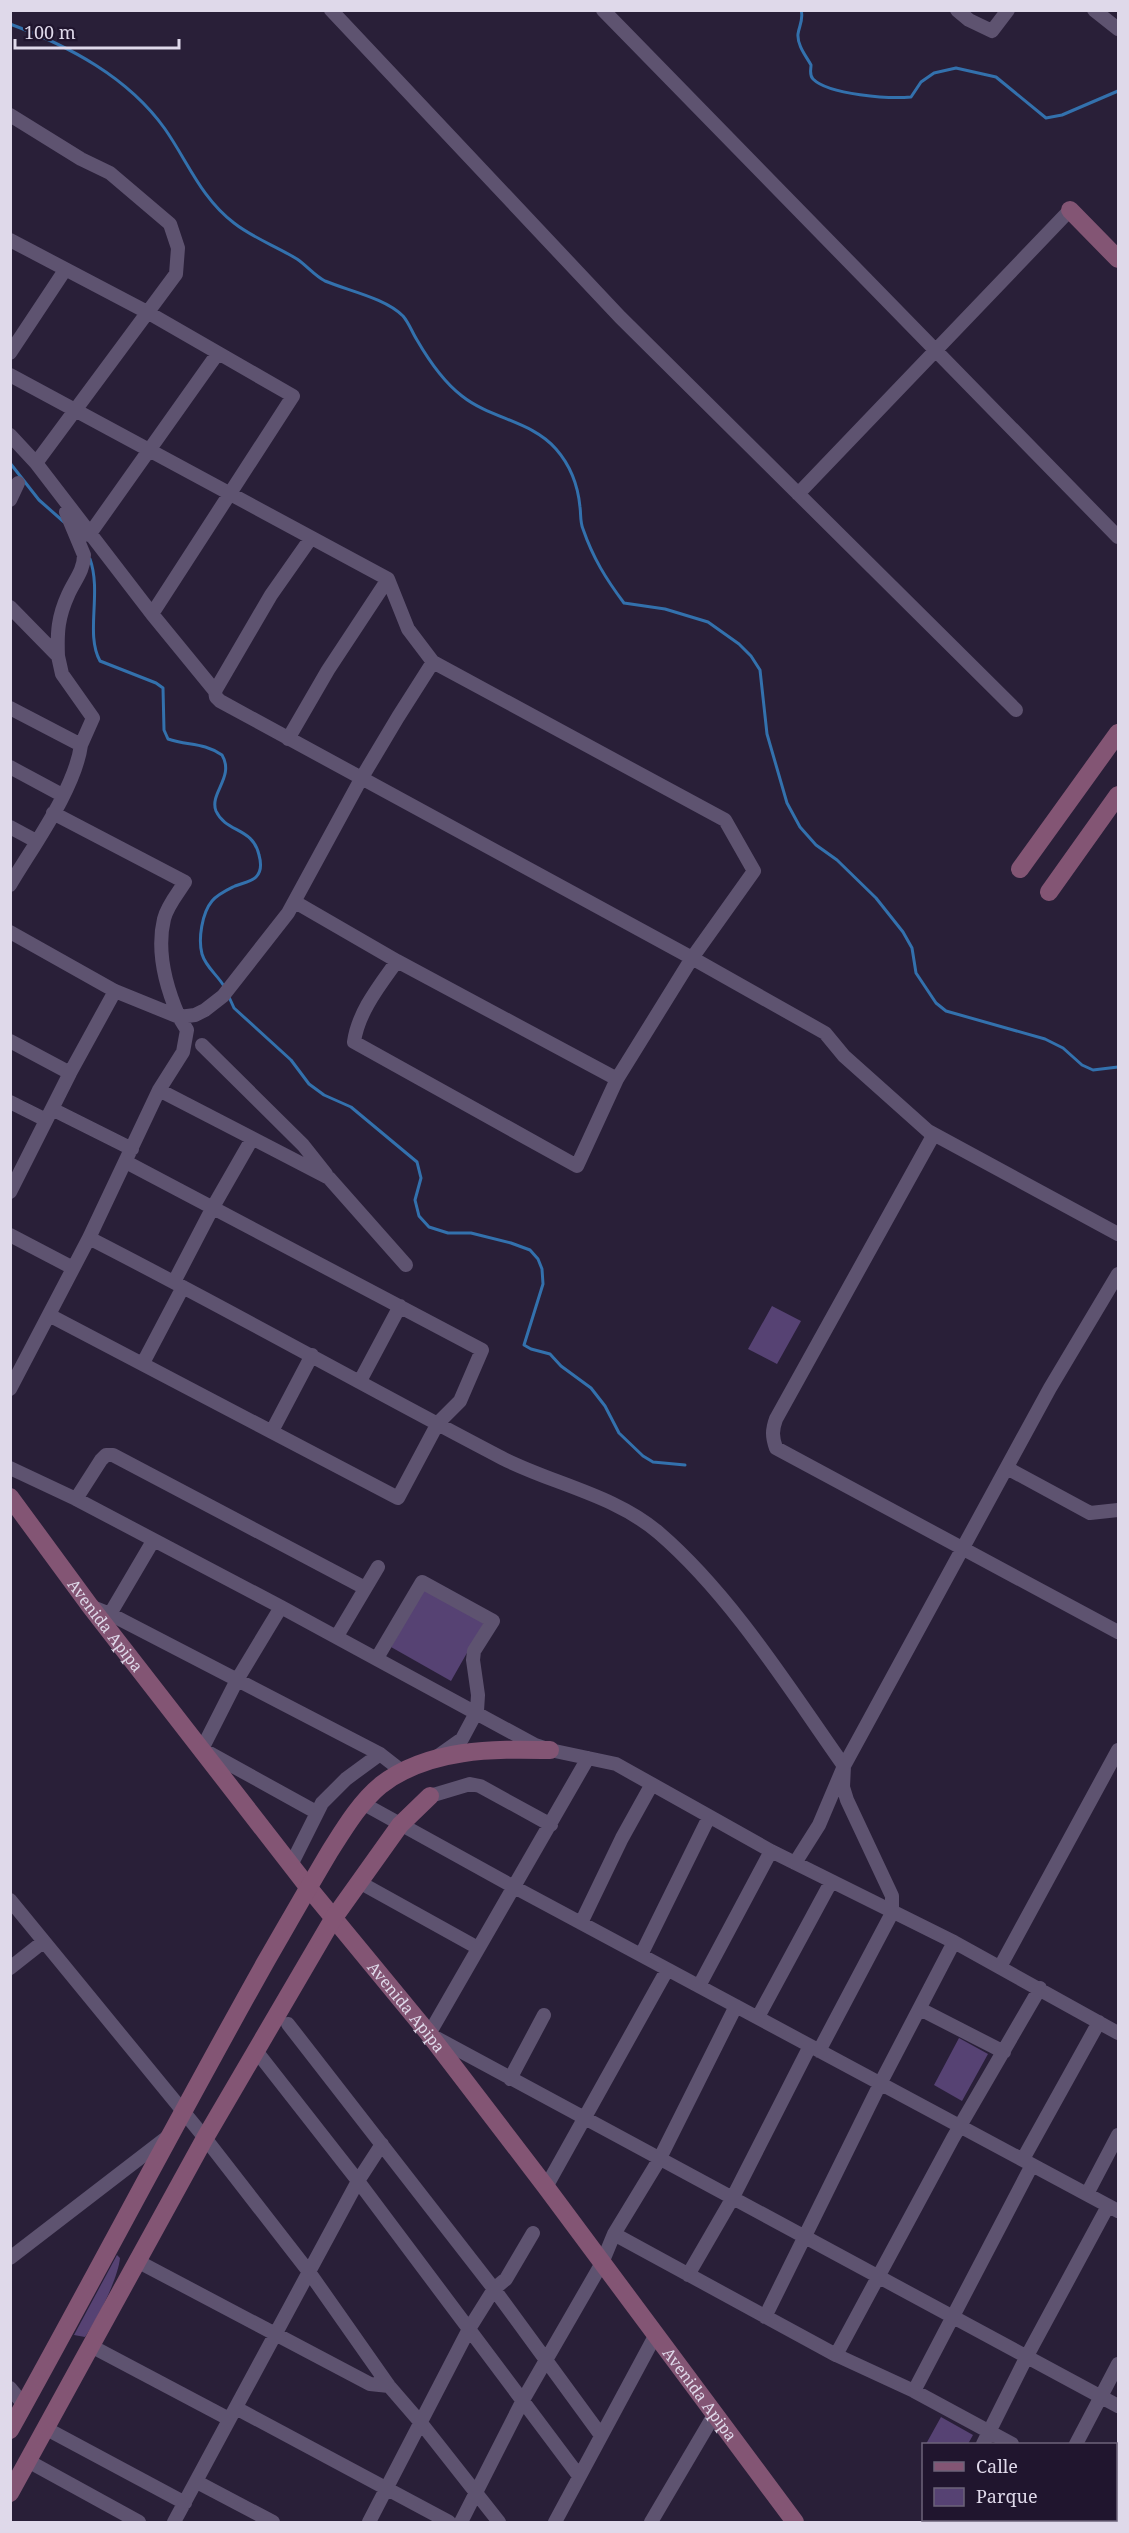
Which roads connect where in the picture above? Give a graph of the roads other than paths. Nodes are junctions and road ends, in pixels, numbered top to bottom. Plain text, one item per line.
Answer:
1 (331, 10) edge
2 (603, 10) edge
3 (957, 10) edge
4 (1008, 10) edge
5 (1094, 10) edge
6 (1119, 29) edge
7 (10, 115) edge
8 (1070, 210) joint
9 (10, 240) edge
10 (1119, 259) edge
11 (65, 270) junction
12 (147, 312) junction
13 (934, 350) junction
14 (10, 353) edge
15 (218, 353) junction
16 (10, 375) edge
17 (76, 410) junction
18 (10, 435) edge
19 (150, 449) junction
20 (36, 463) junction
21 (18, 483) dead end
22 (58, 493) junction
23 (230, 493) junction
24 (798, 494) junction
25 (10, 500) edge
26 (89, 535) junction
27 (1119, 537) edge
28 (311, 538) junction
29 (388, 579) junction
30 (10, 607) edge
31 (152, 614) junction
32 (58, 656) junction
33 (433, 662) junction
34 (215, 691) junction
35 (10, 708) edge
36 (1016, 710) dead end
37 (1119, 733) edge
38 (288, 739) junction
39 (81, 745) junction
40 (10, 767) edge
41 (361, 779) junction
42 (62, 795) junction
43 (1119, 795) edge
44 (53, 813) junction
45 (10, 827) edge
46 (36, 841) junction
47 (1020, 869) dead end
48 (10, 885) edge
49 (1049, 892) dead end
50 (295, 902) junction
51 (10, 932) edge
52 (692, 958) junction
53 (397, 961) junction
54 (115, 991) junction
55 (179, 1017) junction
56 (10, 1041) edge
57 (202, 1045) dead end
58 (70, 1073) junction
59 (617, 1078) junction
60 (159, 1090) junction
61 (10, 1102) edge
62 (49, 1114) junction
63 (934, 1134) junction
64 (252, 1139) junction
65 (132, 1149) junction
66 (126, 1162) junction
67 (330, 1178) junction
68 (10, 1192) edge
69 (213, 1207) junction
70 (10, 1234) edge
71 (1119, 1234) edge
72 (89, 1238) junction
73 (406, 1265) dead end
74 (73, 1268) junction
75 (1119, 1274) edge
76 (178, 1285) junction
77 (400, 1306) junction
78 (49, 1315) junction
79 (312, 1355) junction
80 (143, 1363) junction
81 (360, 1381) junction
82 (10, 1389) edge
83 (438, 1423) junction
84 (272, 1431) junction
85 (10, 1468) edge
86 (1007, 1468) junction
87 (10, 1497) edge
88 (76, 1499) junction
89 (1119, 1510) edge
90 (153, 1541) junction
91 (964, 1547) junction
92 (378, 1567) dead end
93 (365, 1588) junction
94 (90, 1606) junction
95 (281, 1607) junction
96 (110, 1614) junction
97 (1119, 1632) edge
98 (337, 1636) junction
99 (377, 1658) junction
100 (237, 1680) junction
101 (477, 1712) junction
102 (202, 1749) junction
103 (550, 1750) junction
104 (1119, 1750) edge
105 (380, 1754) junction
106 (588, 1758) junction
107 (429, 1762) junction
108 (844, 1766) junction
109 (403, 1772) junction
110 (652, 1784) junction
111 (430, 1796) joint
112 (364, 1804) junction
113 (316, 1812) junction
114 (710, 1817) junction
115 (400, 1825) junction
116 (551, 1825) junction
117 (771, 1851) junction
118 (795, 1863) junction
119 (291, 1865) junction
120 (359, 1882) junction
121 (831, 1882) junction
122 (308, 1887) junction
123 (514, 1887) junction
124 (10, 1900) edge
125 (892, 1913) junction
126 (333, 1919) junction
127 (581, 1923) junction
128 (44, 1942) junction
129 (954, 1942) junction
130 (478, 1948) junction
131 (640, 1955) junction
132 (1000, 1967) junction
133 (10, 1968) edge
134 (667, 1970) junction
135 (699, 1986) junction
136 (1040, 1988) junction
137 (736, 2006) junction
138 (920, 2009) junction
139 (544, 2015) dead end
140 (758, 2018) junction
141 (1099, 2022) junction
142 (288, 2024) dead end
143 (1119, 2033) edge
144 (429, 2034) junction
145 (814, 2048) junction
146 (257, 2052) junction
147 (1004, 2052) junction
148 (510, 2079) junction
149 (880, 2084) junction
150 (183, 2110) junction
151 (584, 2118) junction
152 (960, 2126) junction
153 (170, 2135) junction
154 (1119, 2135) edge
155 (205, 2138) junction
156 (382, 2144) junction
157 (659, 2160) junction
158 (1028, 2162) junction
159 (358, 2181) junction
160 (546, 2187) junction
161 (1087, 2194) junction
162 (732, 2199) junction
163 (1114, 2209) edge
164 (532, 2233) dead end
165 (614, 2234) junction
166 (803, 2236) junction
167 (10, 2258) edge
168 (137, 2261) junction
169 (602, 2263) junction
170 (309, 2272) junction
171 (688, 2275) junction
172 (877, 2278) junction
173 (494, 2289) junction
174 (765, 2317) junction
175 (952, 2318) junction
176 (469, 2329) junction
177 (275, 2335) junction
178 (655, 2336) junction
179 (91, 2346) junction
180 (836, 2355) junction
181 (1027, 2356) junction
182 (545, 2361) junction
183 (1119, 2364) edge
184 (389, 2386) junction
185 (10, 2388) edge
186 (914, 2391) junction
187 (1101, 2397) junction
188 (523, 2400) junction
189 (24, 2405) junction
190 (1119, 2406) edge
191 (233, 2414) junction
192 (714, 2415) junction
193 (421, 2423) junction
194 (45, 2428) junction
195 (10, 2430) edge
196 (600, 2434) junction
197 (986, 2438) edge
198 (1005, 2443) edge
199 (1077, 2443) edge
200 (28, 2461) junction
201 (579, 2476) junction
202 (197, 2482) junction
203 (387, 2490) junction
204 (10, 2493) edge
205 (476, 2494) junction
206 (184, 2503) junction
207 (139, 2523) edge
208 (174, 2523) edge
209 (273, 2523) edge
210 (369, 2523) edge
211 (449, 2523) edge
212 (462, 2523) edge
213 (498, 2523) edge
214 (555, 2523) edge
215 (651, 2523) edge
216 (795, 2523) edge

1 - 24 street
2 - 13 street
3 - 4 street
5 - 6 street
7 - 12 street
8 - 10 street
8 - 13 street
9 - 11 street
11 - 12 street
11 - 14 street
12 - 15 street
12 - 17 street
13 - 24 street
13 - 27 street
15 - 19 street
15 - 23 street
16 - 17 street
17 - 19 street
17 - 20 street
18 - 20 street
19 - 23 street
19 - 26 street
20 - 22 street
21 - 25 street
22 - 26 street
22 - 32 street
23 - 28 street
23 - 31 street
24 - 36 street
26 - 31 street
28 - 29 street
28 - 34 street
29 - 33 street
29 - 38 street
30 - 32 street
31 - 34 street
32 - 39 street
33 - 41 street
33 - 52 street
34 - 38 street
35 - 39 street
37 - 47 street
38 - 41 street
39 - 42 street
40 - 42 street
41 - 50 street
41 - 52 street
42 - 44 street
43 - 49 street
44 - 46 street
44 - 55 street
45 - 46 street
46 - 48 street
50 - 53 street
50 - 55 street
51 - 54 street
52 - 59 street
52 - 63 street
53 - 59 street
53 - 59 street
54 - 55 street
54 - 58 street
55 - 60 street
56 - 58 street
57 - 67 street
58 - 62 street
60 - 64 street
60 - 65 street
61 - 62 street
62 - 65 street
62 - 68 street
63 - 71 street
63 - 91 street
64 - 67 street
64 - 69 street
65 - 66 street
66 - 69 street
66 - 72 street
67 - 73 street
69 - 76 street
69 - 77 street
70 - 74 street
72 - 74 street
72 - 76 street
74 - 78 street
75 - 86 street
76 - 79 street
76 - 80 street
77 - 81 street
77 - 83 street
78 - 80 street
78 - 82 street
79 - 81 street
79 - 84 street
80 - 84 street
81 - 83 street
83 - 84 street
83 - 108 street
85 - 88 street
86 - 89 street
86 - 91 street
87 - 94 street, Avenida Apipa
88 - 90 street
88 - 93 street
90 - 95 street
90 - 96 street
91 - 97 street
91 - 108 street
92 - 93 street
93 - 98 street
94 - 96 street
94 - 102 street, Avenida Apipa
95 - 98 street
95 - 100 street
96 - 100 street
98 - 99 street
99 - 101 street
99 - 101 street
100 - 102 street
100 - 105 street
101 - 103 street
101 - 107 street
102 - 113 street
102 - 119 street, Avenida Apipa
103 - 106 street
103 - 107 street
104 - 132 street
105 - 109 street
105 - 113 street
106 - 110 street
106 - 116 street
107 - 109 street
108 - 118 street
108 - 125 street
109 - 112 street
110 - 114 street
110 - 127 street
111 - 115 street
111 - 116 street
112 - 115 street
112 - 122 street
113 - 119 street
114 - 117 street
114 - 131 street
115 - 120 street
115 - 123 street
116 - 123 street
117 - 118 street
117 - 135 street
118 - 121 street
119 - 122 street, Avenida Apipa
120 - 126 street
120 - 130 street
121 - 125 street
121 - 140 street
122 - 126 street, Avenida Apipa
122 - 150 street
123 - 127 street
123 - 130 street
124 - 128 street
125 - 129 street
125 - 145 street
126 - 144 street, Avenida Apipa
126 - 146 street
127 - 131 street
128 - 133 street
128 - 150 street
129 - 132 street
129 - 138 street
130 - 144 street
131 - 134 street
132 - 136 street
134 - 135 street
134 - 151 street
135 - 137 street
136 - 141 street
136 - 147 street
137 - 140 street
137 - 157 street
138 - 147 street
138 - 149 street
139 - 148 street
140 - 145 street
141 - 143 street
141 - 158 street
142 - 156 street
144 - 148 street
144 - 160 street, Avenida Apipa
145 - 149 street
145 - 162 street
146 - 155 street
146 - 159 street
147 - 152 street
148 - 151 street
149 - 152 street
149 - 166 street
150 - 153 street
150 - 155 street
151 - 157 street
151 - 160 street
152 - 158 street
152 - 172 street
153 - 167 street
153 - 189 street
154 - 161 street
155 - 168 street
155 - 170 street
156 - 159 street
156 - 173 street
157 - 162 street
157 - 165 street
158 - 161 street
158 - 175 street
159 - 170 street
159 - 176 street
160 - 169 street, Avenida Apipa
161 - 163 street
162 - 166 street
162 - 171 street
163 - 181 street
164 - 173 street
165 - 169 street
165 - 171 street
166 - 172 street
166 - 174 street
168 - 177 street
168 - 179 street
169 - 178 street, Avenida Apipa
169 - 182 street
170 - 177 street
170 - 184 street
171 - 174 street
172 - 175 street
172 - 180 street
173 - 176 street
173 - 182 street
174 - 180 street
175 - 181 street
175 - 186 street
176 - 188 street
176 - 193 street
177 - 184 street
177 - 191 street
178 - 192 street, Avenida Apipa
178 - 196 street
179 - 191 street
179 - 194 street
180 - 186 street
181 - 187 street
181 - 197 street
182 - 188 street
182 - 196 street
183 - 187 street
184 - 193 street
185 - 189 street
186 - 197 street
187 - 190 street
187 - 199 street
188 - 201 street
188 - 205 street
189 - 195 street
191 - 202 street
191 - 203 street
192 - 215 street
192 - 216 street, Avenida Apipa
193 - 203 street
193 - 205 street
194 - 200 street
194 - 206 street
196 - 201 street
197 - 198 street
200 - 204 street
200 - 207 street
201 - 214 street
202 - 206 street
202 - 209 street
203 - 210 street
203 - 211 street
205 - 212 street
205 - 213 street
206 - 208 street

